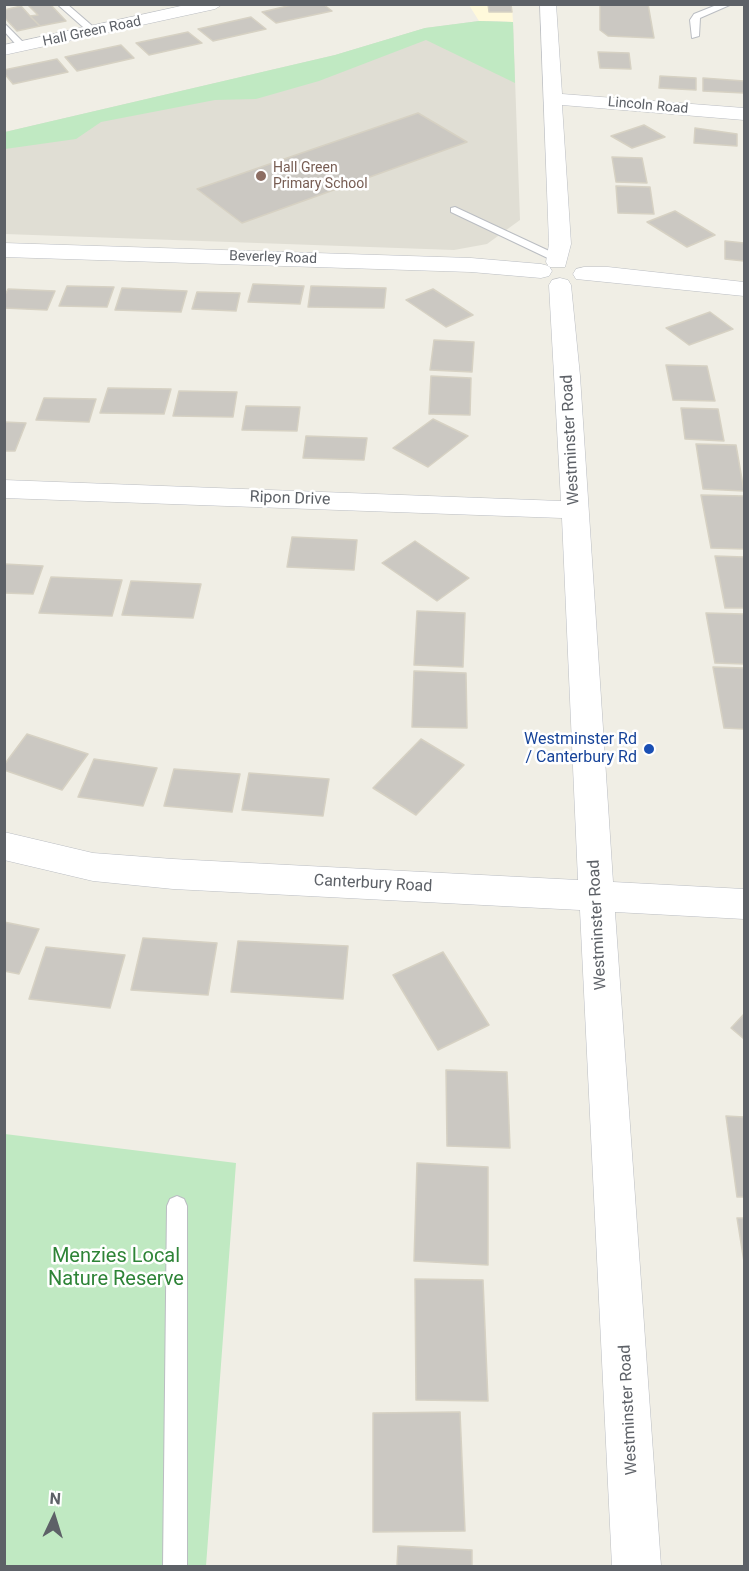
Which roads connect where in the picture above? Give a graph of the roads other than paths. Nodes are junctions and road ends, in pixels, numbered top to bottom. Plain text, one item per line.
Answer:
1 (61, 4) edge
2 (215, 4) edge
3 (548, 4) edge
4 (728, 4) edge
5 (4, 25) edge
6 (94, 32) junction
7 (695, 36) dead end
8 (23, 46) junction
9 (4, 50) edge
10 (552, 99) junction
11 (744, 114) edge
12 (455, 210) dead end
13 (4, 250) edge
14 (560, 270) junction
15 (744, 288) edge
16 (4, 489) edge
17 (575, 510) junction
18 (4, 846) edge
19 (596, 896) junction
20 (744, 904) edge
21 (177, 1206) dead end
22 (175, 1566) edge
23 (638, 1566) edge

1 - 6 lane
2 - 6 street, Hall Green Road
3 - 10 street, Westminster Road
4 - 7 lane
5 - 8 lane
6 - 8 street, Hall Green Road
8 - 9 street, Hall Green Road
10 - 11 street, Lincoln Road
10 - 14 street, Westminster Road
12 - 14 lane
13 - 14 street, Beverley Road
14 - 15 street, Beverley Road
14 - 17 street, Westminster Road
16 - 17 street, Ripon Drive
17 - 19 street, Westminster Road
18 - 19 street, Canterbury Road
19 - 20 street, Canterbury Road
19 - 23 street, Westminster Road
21 - 22 lane

